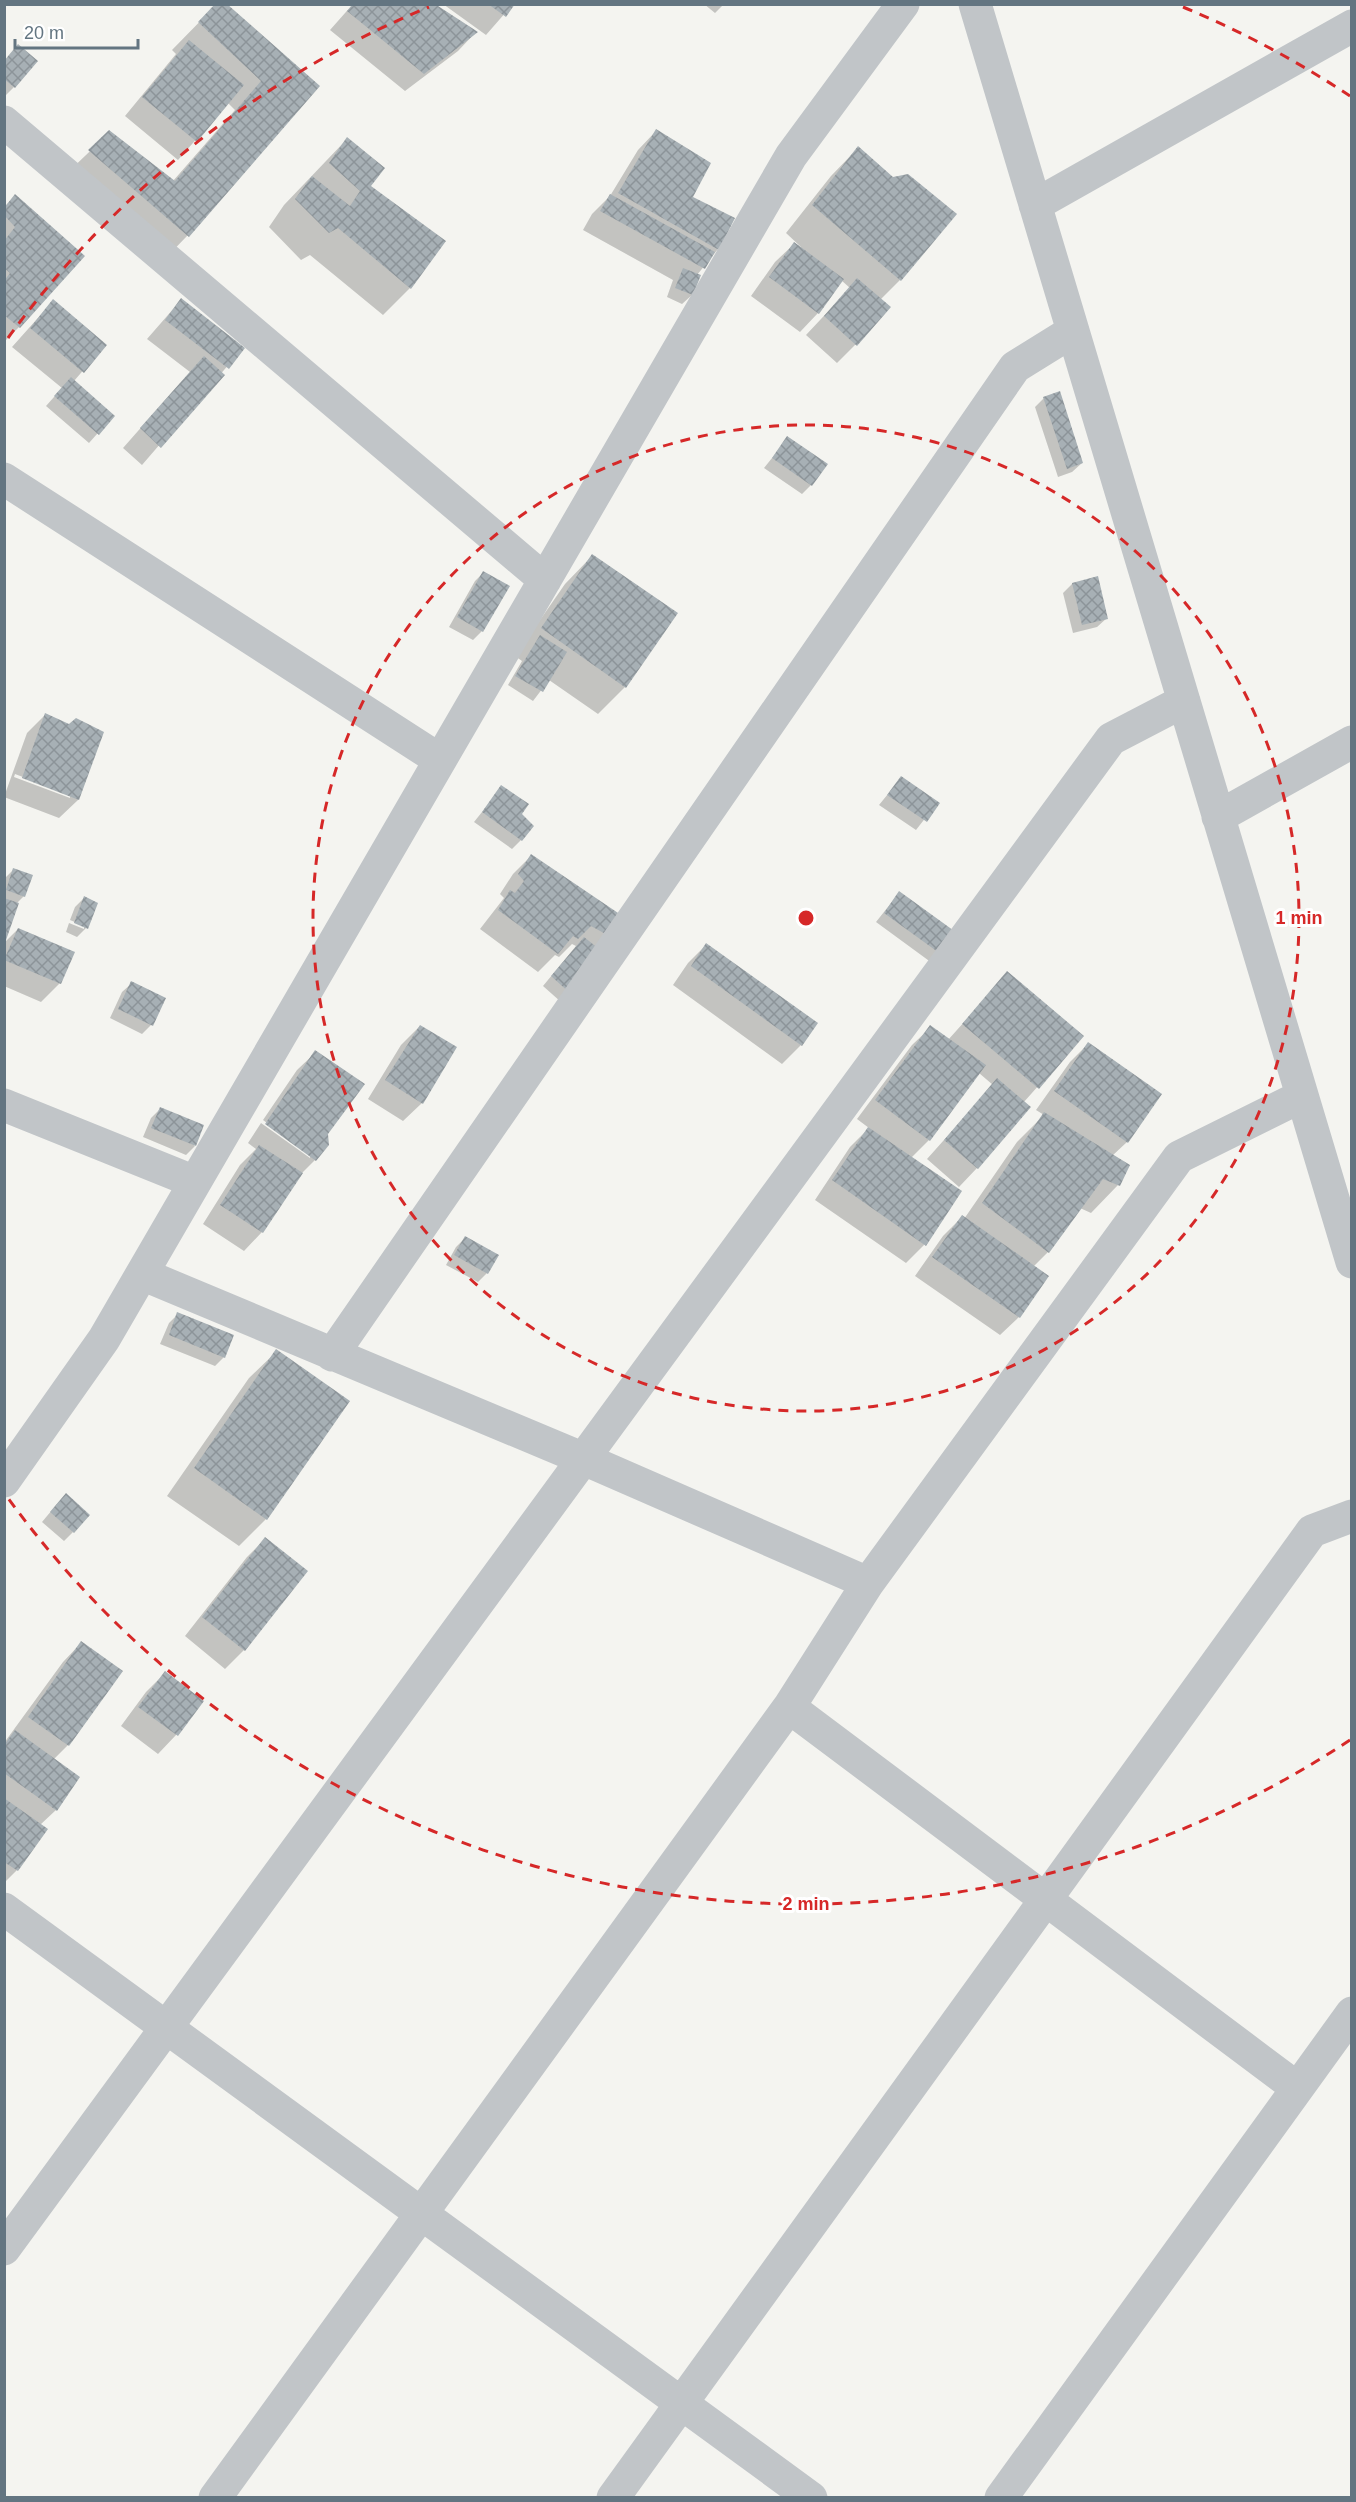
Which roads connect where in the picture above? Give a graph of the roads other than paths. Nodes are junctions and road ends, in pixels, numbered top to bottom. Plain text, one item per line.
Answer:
1 (903, 4) edge
2 (975, 4) edge
3 (1349, 24) edge
4 (4, 122) edge
5 (1035, 205) junction
6 (1073, 331) junction
7 (4, 479) edge
8 (545, 580) junction
9 (1184, 701) junction
10 (1352, 742) edge
11 (440, 760) junction
12 (1218, 817) junction
13 (1302, 1096) junction
14 (4, 1105) edge
15 (195, 1182) junction
16 (1344, 1210) edge
17 (1352, 1262) edge
18 (142, 1274) junction
19 (332, 1355) junction
20 (584, 1459) junction
21 (4, 1481) edge
22 (1352, 1516) edge
23 (868, 1583) junction
24 (789, 1707) junction
25 (1046, 1899) junction
26 (4, 1909) edge
27 (1352, 2013) edge
28 (167, 2027) junction
29 (1297, 2088) junction
30 (421, 2214) junction
31 (4, 2249) edge
32 (682, 2403) junction
33 (215, 2498) edge
34 (613, 2498) edge
35 (811, 2498) edge
36 (1001, 2498) edge

1 - 8 street
2 - 5 street
3 - 5 street
4 - 8 street
5 - 6 street
6 - 9 street
6 - 19 street
7 - 11 street
8 - 11 street
9 - 12 street
9 - 20 street
10 - 12 street
11 - 15 street
12 - 13 street
13 - 16 street
13 - 23 street
14 - 15 street
15 - 18 street
16 - 17 street
18 - 19 street
18 - 21 street
19 - 20 street
20 - 23 street
20 - 28 street
22 - 25 street
23 - 24 street
24 - 25 street
24 - 30 street
25 - 29 street
25 - 32 street
26 - 28 street
27 - 29 street
28 - 30 street
28 - 31 street
29 - 36 street
30 - 32 street
30 - 33 street
32 - 34 street
32 - 35 street

